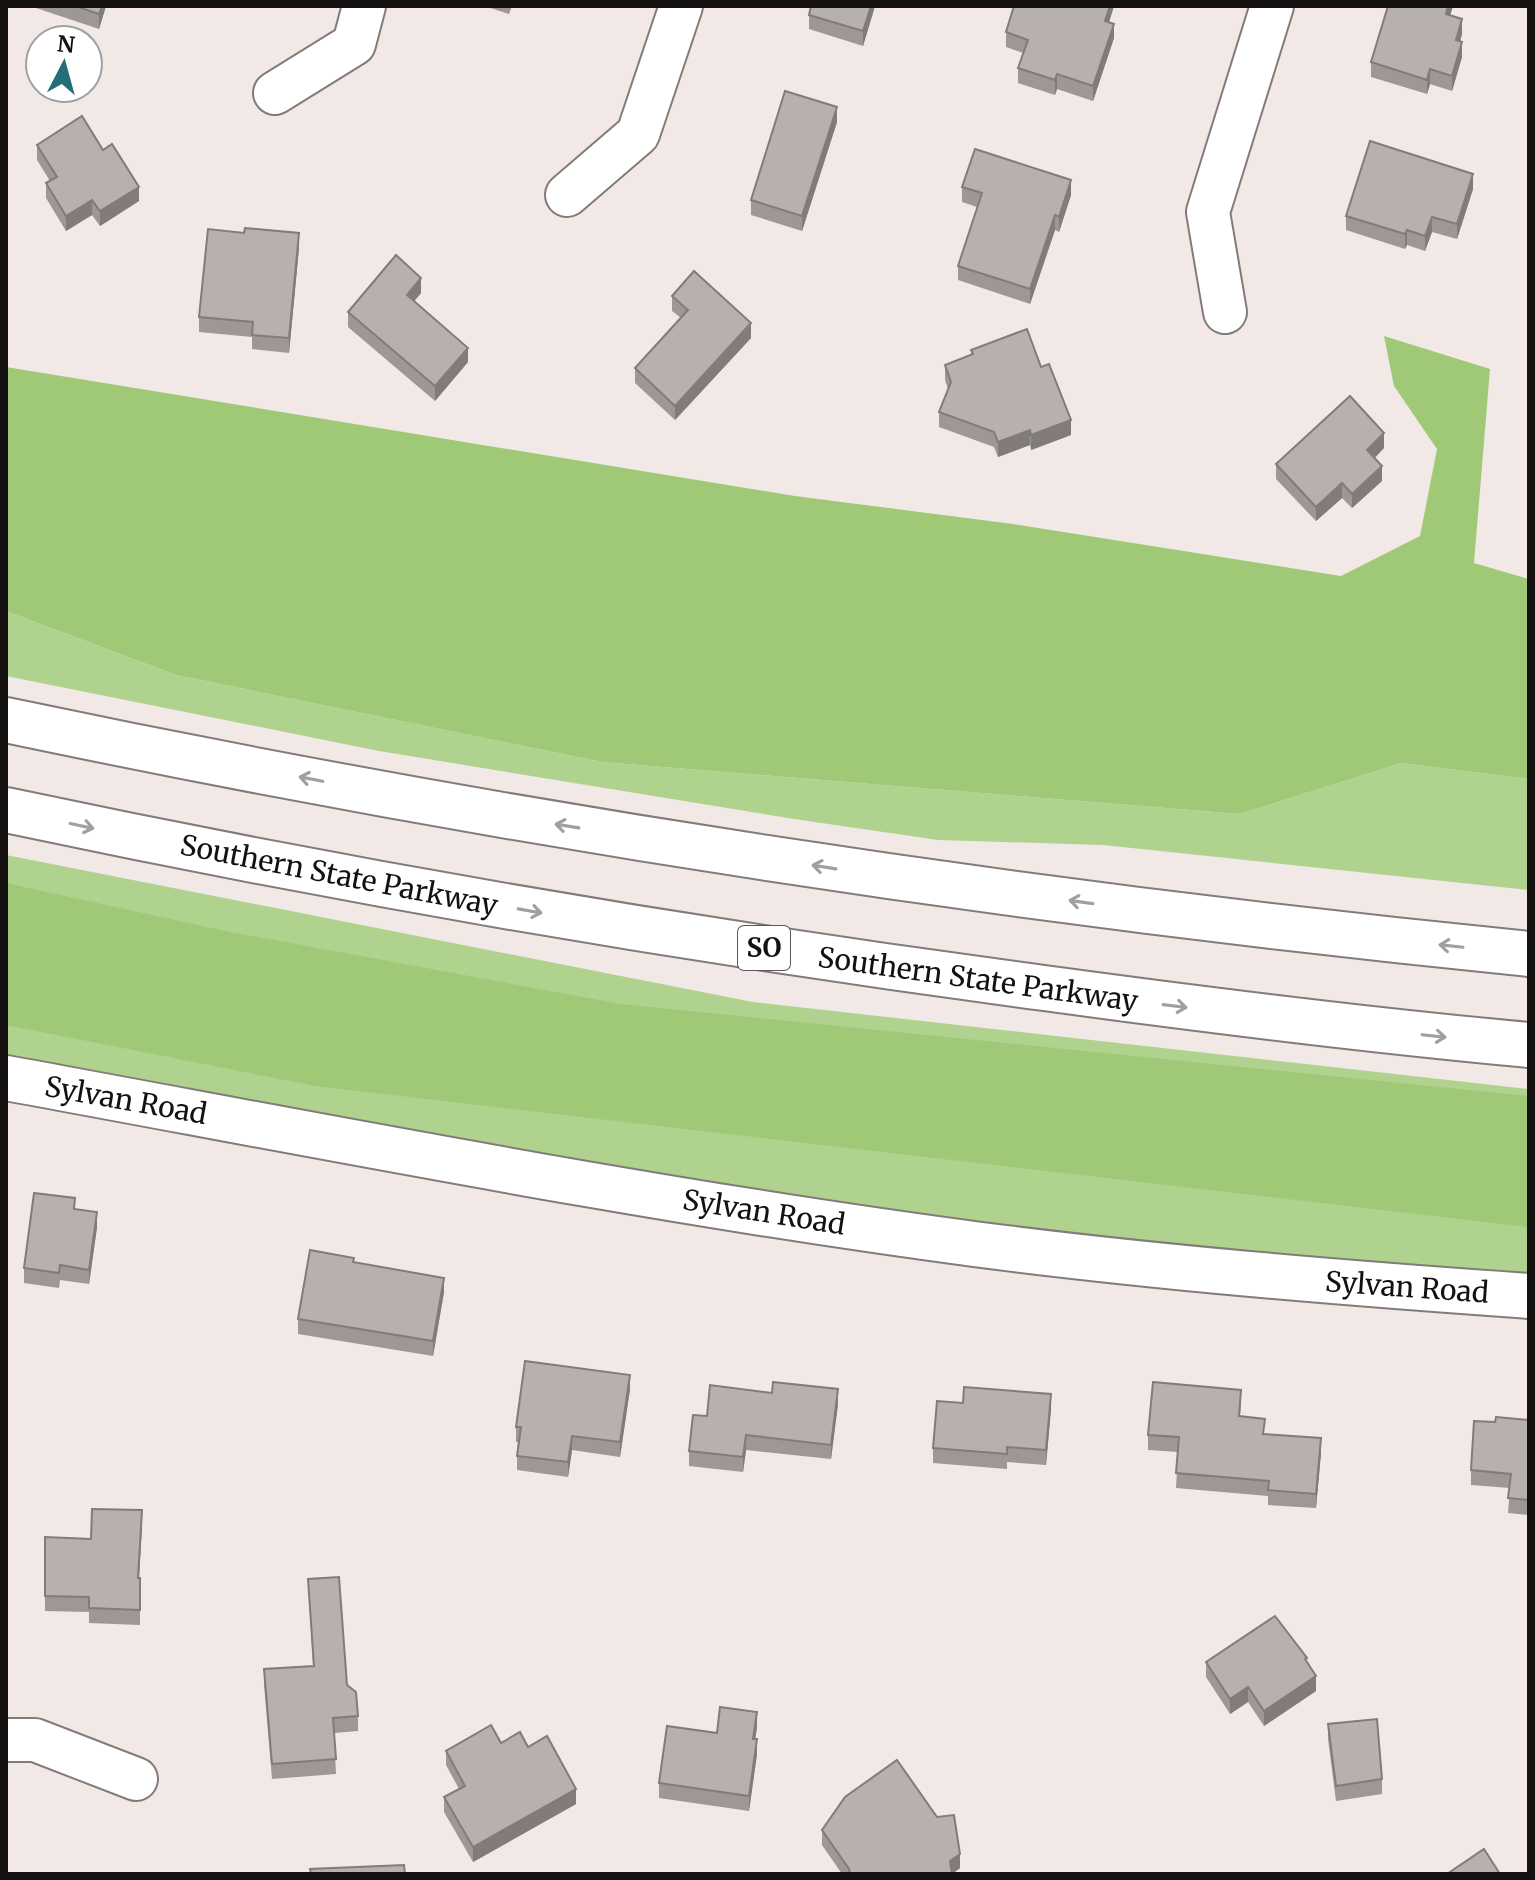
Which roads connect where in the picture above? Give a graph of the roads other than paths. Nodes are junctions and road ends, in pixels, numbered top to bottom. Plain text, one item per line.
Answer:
1 (364, 6) edge
2 (681, 6) edge
3 (1272, 6) edge
4 (275, 93) dead end
5 (567, 195) dead end
6 (1225, 312) dead end
7 (6, 720) edge
8 (6, 810) edge
9 (1529, 954) edge
10 (1529, 1045) edge
11 (6, 1078) edge
12 (1529, 1296) edge
13 (6, 1740) edge
14 (136, 1779) dead end

1 - 4 street
2 - 5 street
3 - 6 street
9 -> 7 main road
8 -> 10 main road, Southern State Parkway / SO
11 - 12 main road, Sylvan Road
13 - 14 street

